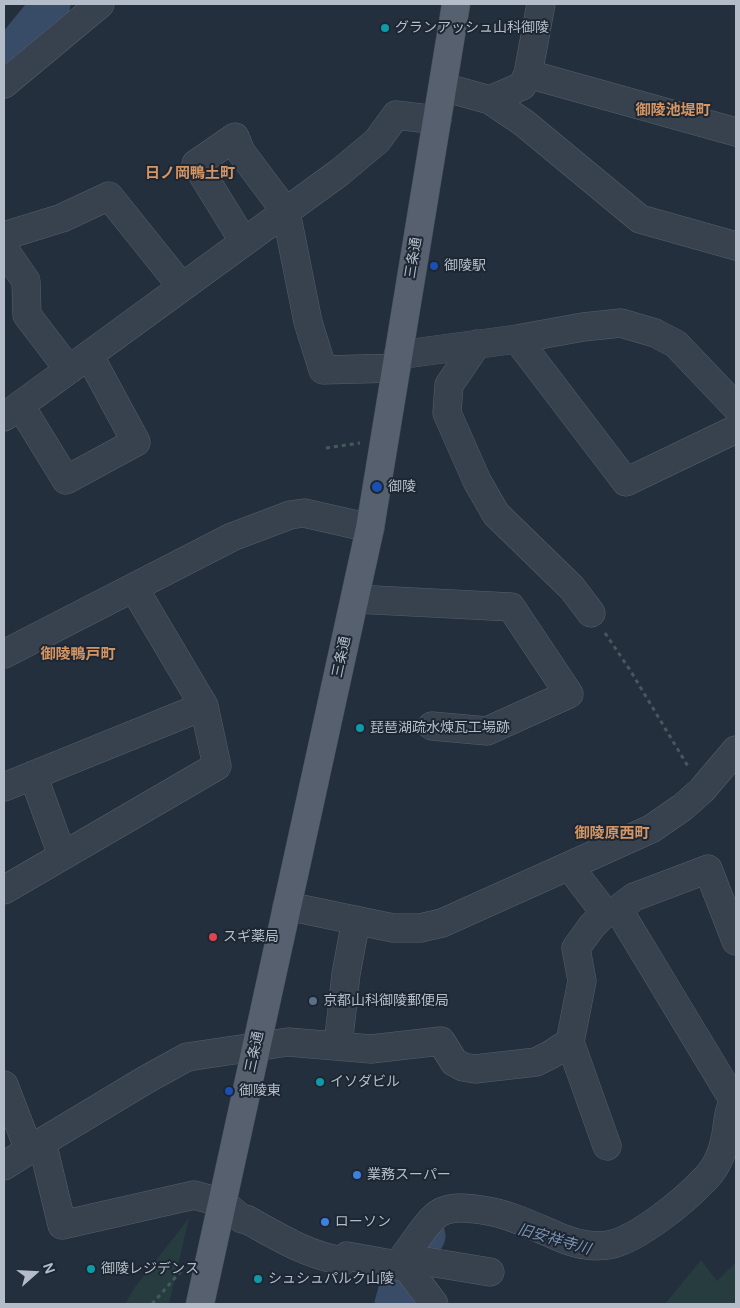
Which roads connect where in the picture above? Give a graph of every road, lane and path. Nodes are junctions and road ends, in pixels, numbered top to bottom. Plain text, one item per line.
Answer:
1 (100, 4) edge
2 (456, 4) edge
3 (541, 4) edge
4 (528, 74) junction
5 (4, 84) edge
6 (443, 87) junction
7 (490, 100) junction
8 (437, 120) junction
9 (736, 132) edge
10 (286, 212) junction
11 (4, 236) edge
12 (244, 242) junction
13 (736, 246) edge
14 (4, 249) edge
15 (182, 288) junction
16 (517, 339) junction
17 (477, 344) junction
18 (79, 362) junction
19 (397, 362) junction
20 (736, 407) edge
21 (12, 411) edge
22 (736, 428) edge
23 (361, 443) dead end
24 (326, 448) dead end
25 (370, 528) junction
26 (134, 588) junction
27 (355, 599) junction
28 (591, 613) joint
29 (4, 654) edge
30 (204, 706) junction
31 (432, 726) dead end
32 (736, 750) edge
33 (33, 775) junction
34 (4, 787) edge
35 (702, 790) junction
36 (62, 855) junction
37 (568, 866) junction
38 (4, 890) edge
39 (287, 906) junction
40 (612, 912) junction
41 (356, 920) junction
42 (736, 941) edge
43 (570, 1042) junction
44 (338, 1046) junction
45 (257, 1047) junction
46 (4, 1085) edge
47 (735, 1100) edge
48 (35, 1146) junction
49 (607, 1146) dead end
50 (728, 1159) edge
51 (4, 1166) edge
52 (223, 1203) junction
53 (407, 1261) junction
54 (185, 1267) dead end
55 (490, 1272) dead end
56 (152, 1304) edge
57 (200, 1304) edge
58 (434, 1304) edge

1 - 5 street
2 - 6 main road, 三条通
3 - 4 street
4 - 7 street
4 - 9 street
6 - 7 street
6 - 8 main road, 三条通
7 - 13 street
8 - 10 street
8 - 19 main road, 三条通
10 - 12 street
10 - 12 street
10 - 19 street
11 - 15 street
12 - 15 street
14 - 18 street
15 - 18 street
16 - 17 street
16 - 20 street
16 - 22 street
17 - 19 street
17 - 28 street
18 - 21 street
18 - 21 street
19 - 25 main road, 三条通
23 - 24 path
25 - 26 street
25 - 27 main road, 三条通
26 - 29 street
26 - 30 street
27 - 31 street
27 - 39 main road, 三条通
28 - 35 path
30 - 33 street
30 - 36 street
32 - 35 street
33 - 34 street
33 - 36 street
35 - 37 street
36 - 38 street
37 - 40 street
37 - 41 street
39 - 41 street
39 - 45 main road, 三条通
40 - 42 street
40 - 43 street
40 - 47 street
41 - 44 street
43 - 44 street
43 - 49 street
44 - 45 street
45 - 48 street
45 - 52 main road, 三条通
46 - 48 street
47 - 50 street
48 - 51 street
48 - 52 street
50 - 53 street
52 - 53 street
52 - 57 main road, 三条通
53 - 55 street
53 - 58 street
54 - 56 path

